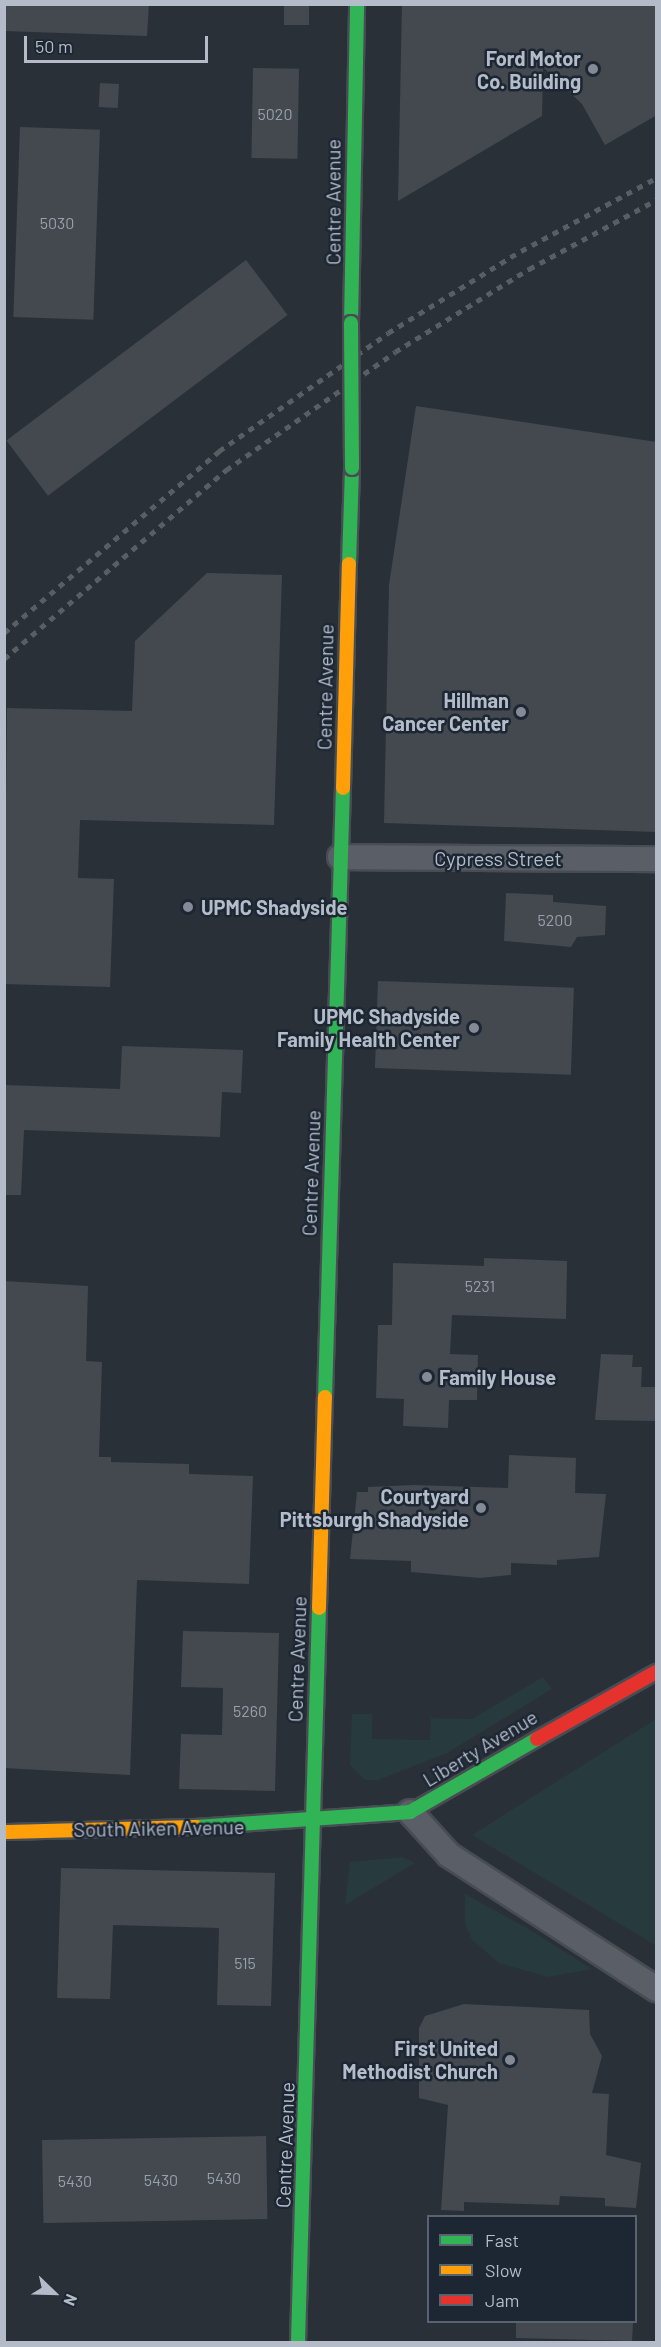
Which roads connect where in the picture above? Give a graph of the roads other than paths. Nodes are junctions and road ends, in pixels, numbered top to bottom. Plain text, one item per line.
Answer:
1 (357, 4) edge
2 (340, 857) junction
3 (657, 859) edge
4 (657, 1672) edge
5 (410, 1812) junction
6 (312, 1824) junction
7 (4, 1832) edge
8 (657, 1989) edge
9 (298, 2343) edge

1 - 2 main road, Centre Avenue, bridge
2 - 3 street, Cypress Street
2 - 6 main road, Centre Avenue
4 - 5 main road, Liberty Avenue
5 - 6 main road, Liberty Avenue
5 - 8 street
6 - 7 main road, South Aiken Avenue
6 - 9 main road, Centre Avenue

